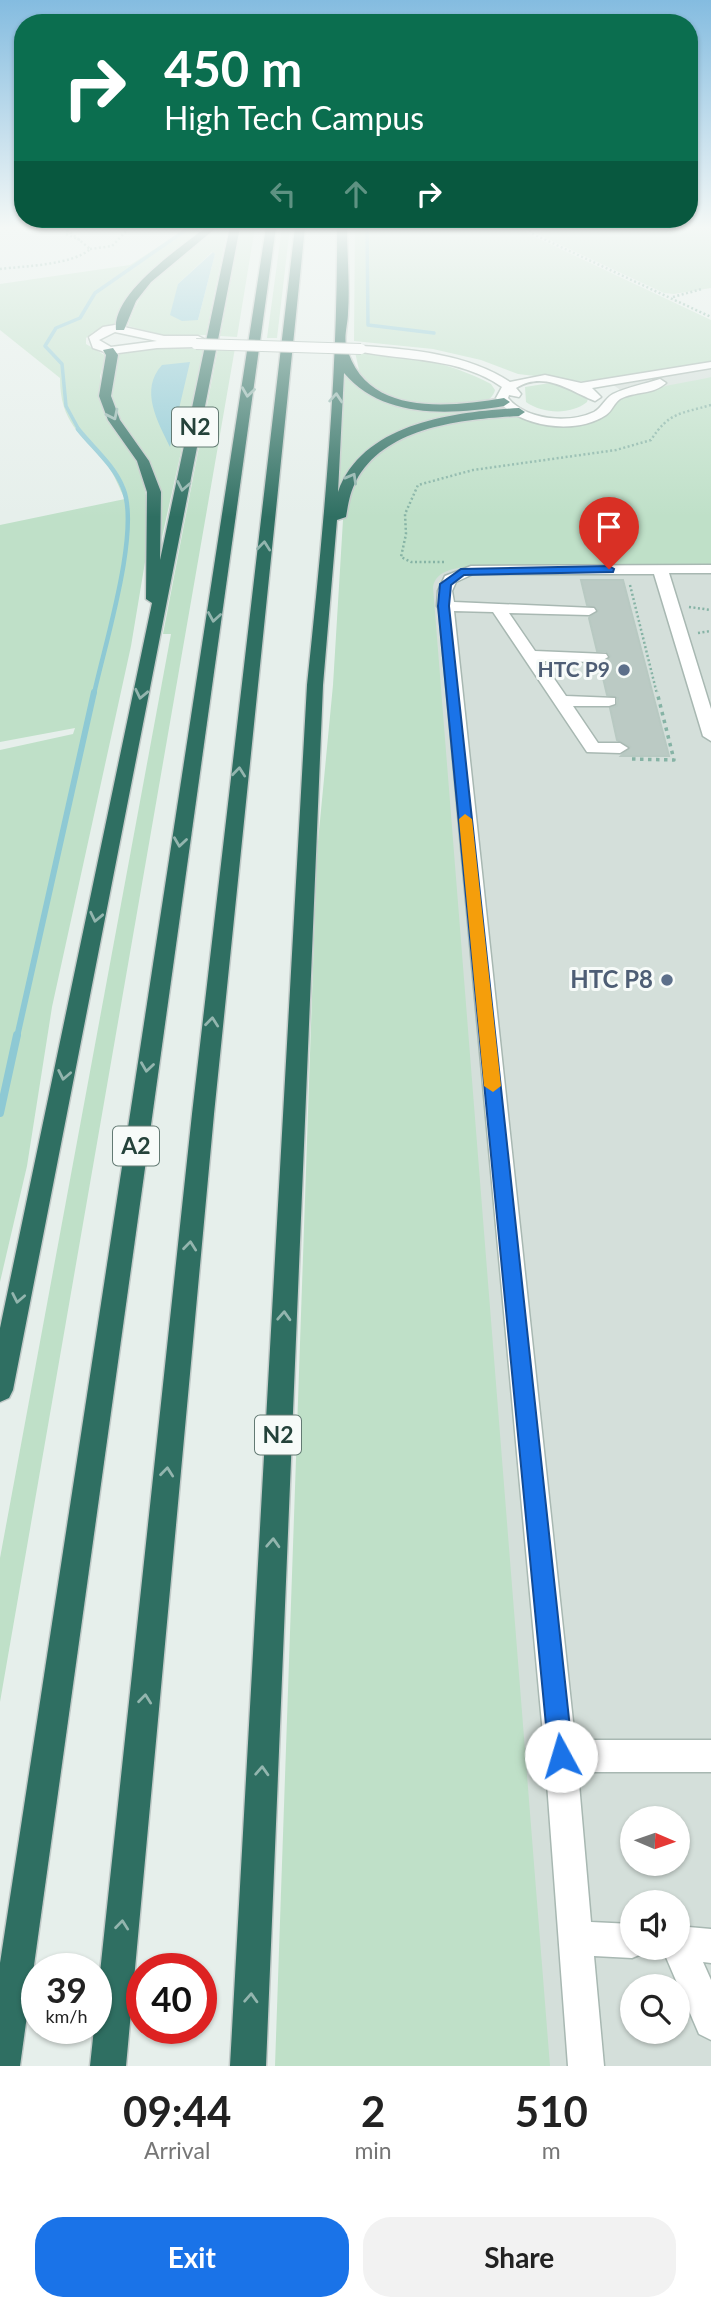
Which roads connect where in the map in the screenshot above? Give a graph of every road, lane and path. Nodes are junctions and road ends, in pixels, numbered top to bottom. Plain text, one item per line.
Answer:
1 (122, 323) edge
2 (217, 323) edge
3 (257, 323) edge
4 (289, 323) edge
5 (342, 323) edge
6 (343, 323) edge
7 (120, 328) junction
8 (149, 341) junction
9 (361, 347) junction
10 (109, 350) junction
11 (711, 365) edge
12 (711, 373) edge
13 (527, 380) junction
14 (660, 383) junction
15 (582, 386) junction
16 (508, 387) junction
17 (595, 397) junction
18 (504, 402) junction
19 (711, 405) edge
20 (525, 412) junction
21 (450, 561) dead end
22 (327, 564) junction
23 (660, 569) junction
24 (711, 569) edge
25 (629, 584) dead end
26 (444, 606) junction
27 (498, 608) junction
28 (589, 611) dead end
29 (155, 628) junction
30 (704, 632) dead end
31 (711, 632) edge
32 (531, 656) junction
33 (600, 657) dead end
34 (705, 695) edge
35 (562, 701) junction
36 (609, 701) dead end
37 (711, 736) edge
38 (620, 748) joint
39 (0, 1390) edge
40 (561, 1756) junction
41 (711, 1756) edge
42 (576, 1938) junction
43 (620, 1940) edge
44 (690, 1944) edge
45 (711, 1946) edge
46 (685, 1960) edge
47 (711, 2022) edge
48 (2, 2066) edge
49 (108, 2066) edge
50 (248, 2066) edge
51 (586, 2066) edge

1 - 7 highway
2 -> 29 highway, N2
3 -> 48 highway, A2
49 -> 4 highway
22 -> 5 highway, N2
6 - 18 highway, N2
7 - 8 street
7 - 10 street
8 - 9 street, bridge
8 - 10 street
9 - 13 street
9 - 16 street
10 -> 29 highway, N2
11 - 15 street
12 - 14 street
13 - 15 street
13 - 16 street
14 - 17 street
14 - 20 street
15 - 17 street
16 - 18 street
16 - 20 street
17 - 20 street
18 - 20 street
19 - 21 path
22 -> 20 highway, N2
50 -> 22 highway, N2
23 - 24 street
23 - 26 street
23 - 34 street
25 - 38 path
26 - 27 street
26 - 40 street
27 - 28 street
27 - 32 street
29 -> 39 highway, N2
30 - 31 path
32 - 33 street
32 - 35 street
34 - 37 street
35 - 36 street
35 - 38 street
40 - 41 street
40 - 42 street
42 - 43 street
42 - 51 street
44 - 45 street
46 - 47 street

